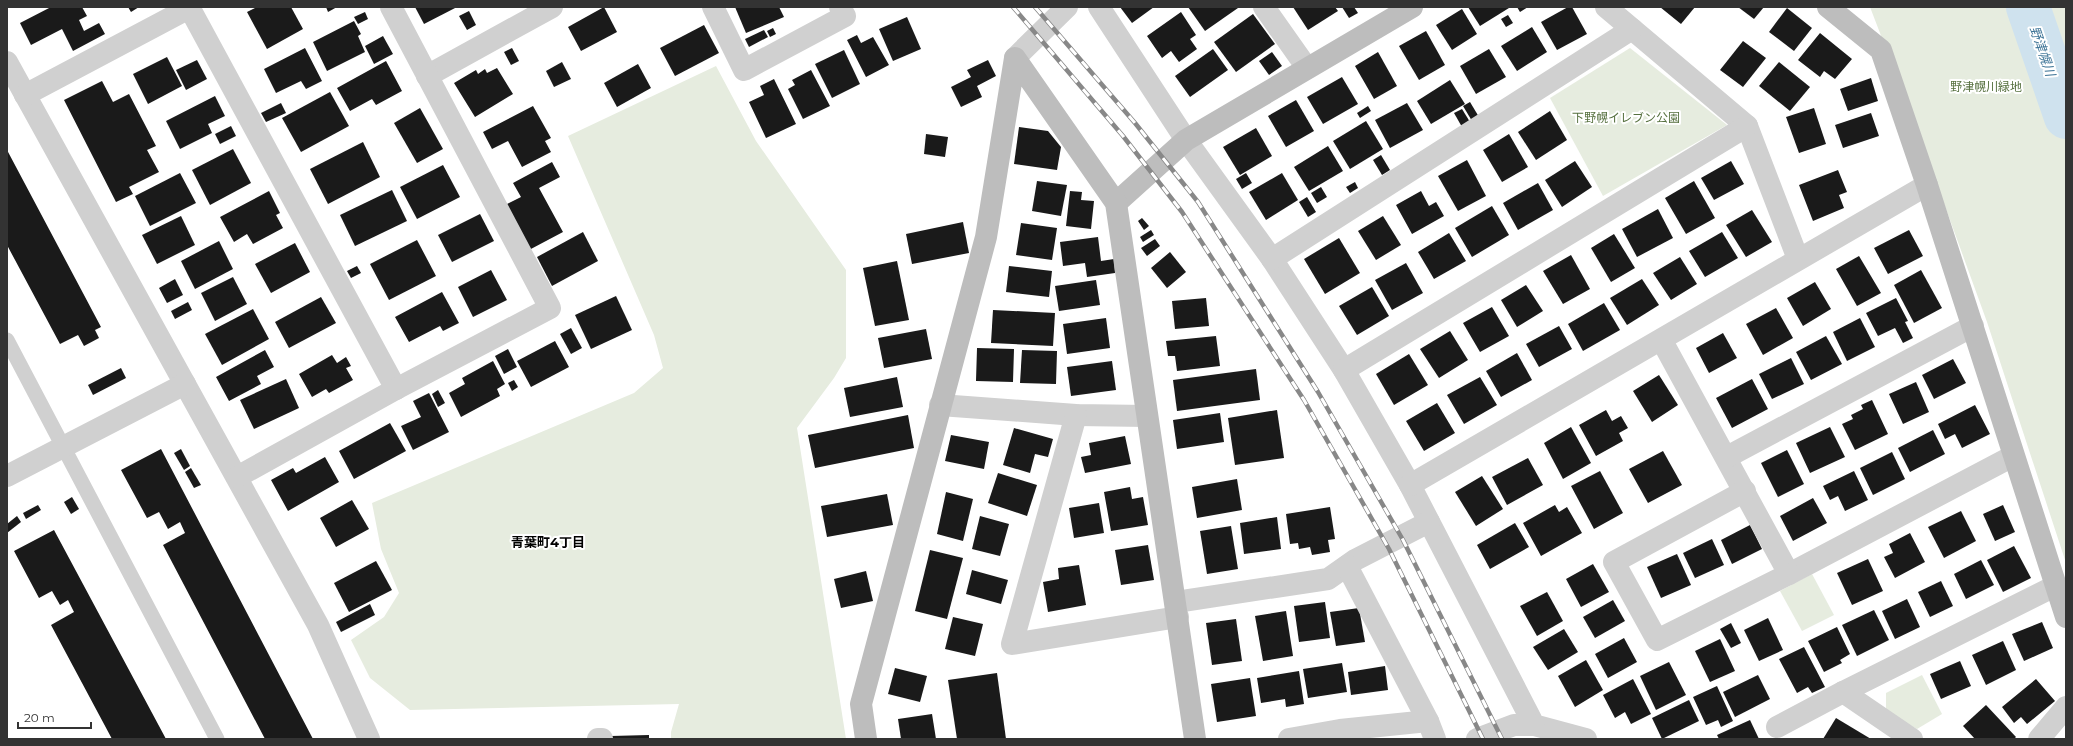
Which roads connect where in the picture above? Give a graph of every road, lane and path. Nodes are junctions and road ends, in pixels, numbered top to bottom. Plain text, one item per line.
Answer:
1 (190, 7) edge
2 (391, 7) edge
3 (552, 7) edge
4 (713, 7) edge
5 (840, 7) edge
6 (1067, 7) edge
7 (1099, 7) edge
8 (1264, 7) edge
9 (1412, 7) edge
10 (1606, 7) edge
11 (1828, 7) edge
12 (1632, 29) junction
13 (1015, 58) junction
14 (7, 62) edge
15 (1307, 68) junction
16 (427, 76) junction
17 (25, 95) junction
18 (1747, 126) junction
19 (1186, 140) junction
20 (1927, 185) junction
21 (1116, 203) junction
22 (1272, 259) junction
23 (1798, 259) junction
24 (1973, 326) junction
25 (7, 340) edge
26 (1662, 341) junction
27 (1344, 370) junction
28 (185, 384) junction
29 (396, 389) junction
30 (940, 405) junction
31 (1076, 415) junction
32 (1147, 416) junction
33 (62, 447) junction
34 (2013, 456) junction
35 (1727, 457) junction
36 (7, 476) edge
37 (237, 477) junction
38 (1410, 485) junction
39 (1745, 491) junction
40 (1429, 522) junction
41 (1347, 566) junction
42 (1789, 574) junction
43 (2055, 586) junction
44 (1177, 610) junction
45 (2066, 617) edge
46 (1843, 692) junction
47 (2066, 707) edge
48 (1534, 725) junction
49 (1777, 727) dead end
50 (1431, 730) edge
51 (1341, 735) edge
52 (217, 739) edge
53 (368, 739) edge
54 (598, 739) edge
55 (602, 739) edge
56 (866, 739) edge
57 (1195, 739) edge
58 (1289, 739) edge
59 (1477, 739) edge
60 (1586, 739) edge
61 (1912, 739) edge
62 (2039, 739) edge

1 - 17 street
1 - 29 street
2 - 16 street
3 - 16 street
4 - 5 street
6 - 13 street
7 - 19 street
8 - 15 street
9 - 15 street
10 - 12 street
11 - 20 street
12 - 18 street
12 - 22 street
13 - 21 street
13 - 30 street
14 - 17 street
15 - 19 street
16 - 29 street
17 - 28 street
18 - 23 street
18 - 27 street
19 - 21 street
19 - 22 street
20 - 23 street
20 - 24 street
21 - 32 street
22 - 27 street
23 - 26 street
24 - 34 street
24 - 35 street
25 - 33 lane
26 - 35 street
26 - 38 street
27 - 38 street
28 - 33 street
28 - 37 street
29 - 37 street
30 - 31 street
30 - 56 street
31 - 32 street
31 - 44 street
32 - 44 street
33 - 36 street
33 - 52 lane
34 - 42 street
34 - 43 street
35 - 39 street
37 - 53 street
38 - 40 street
39 - 42 street
39 - 42 street
40 - 41 street
40 - 48 street
41 - 44 street
41 - 50 street
43 - 45 street
43 - 46 street
44 - 57 street
46 - 49 street
46 - 61 street
47 - 62 street
48 - 59 street
48 - 60 street
50 - 51 street
51 - 58 street
54 - 55 street

